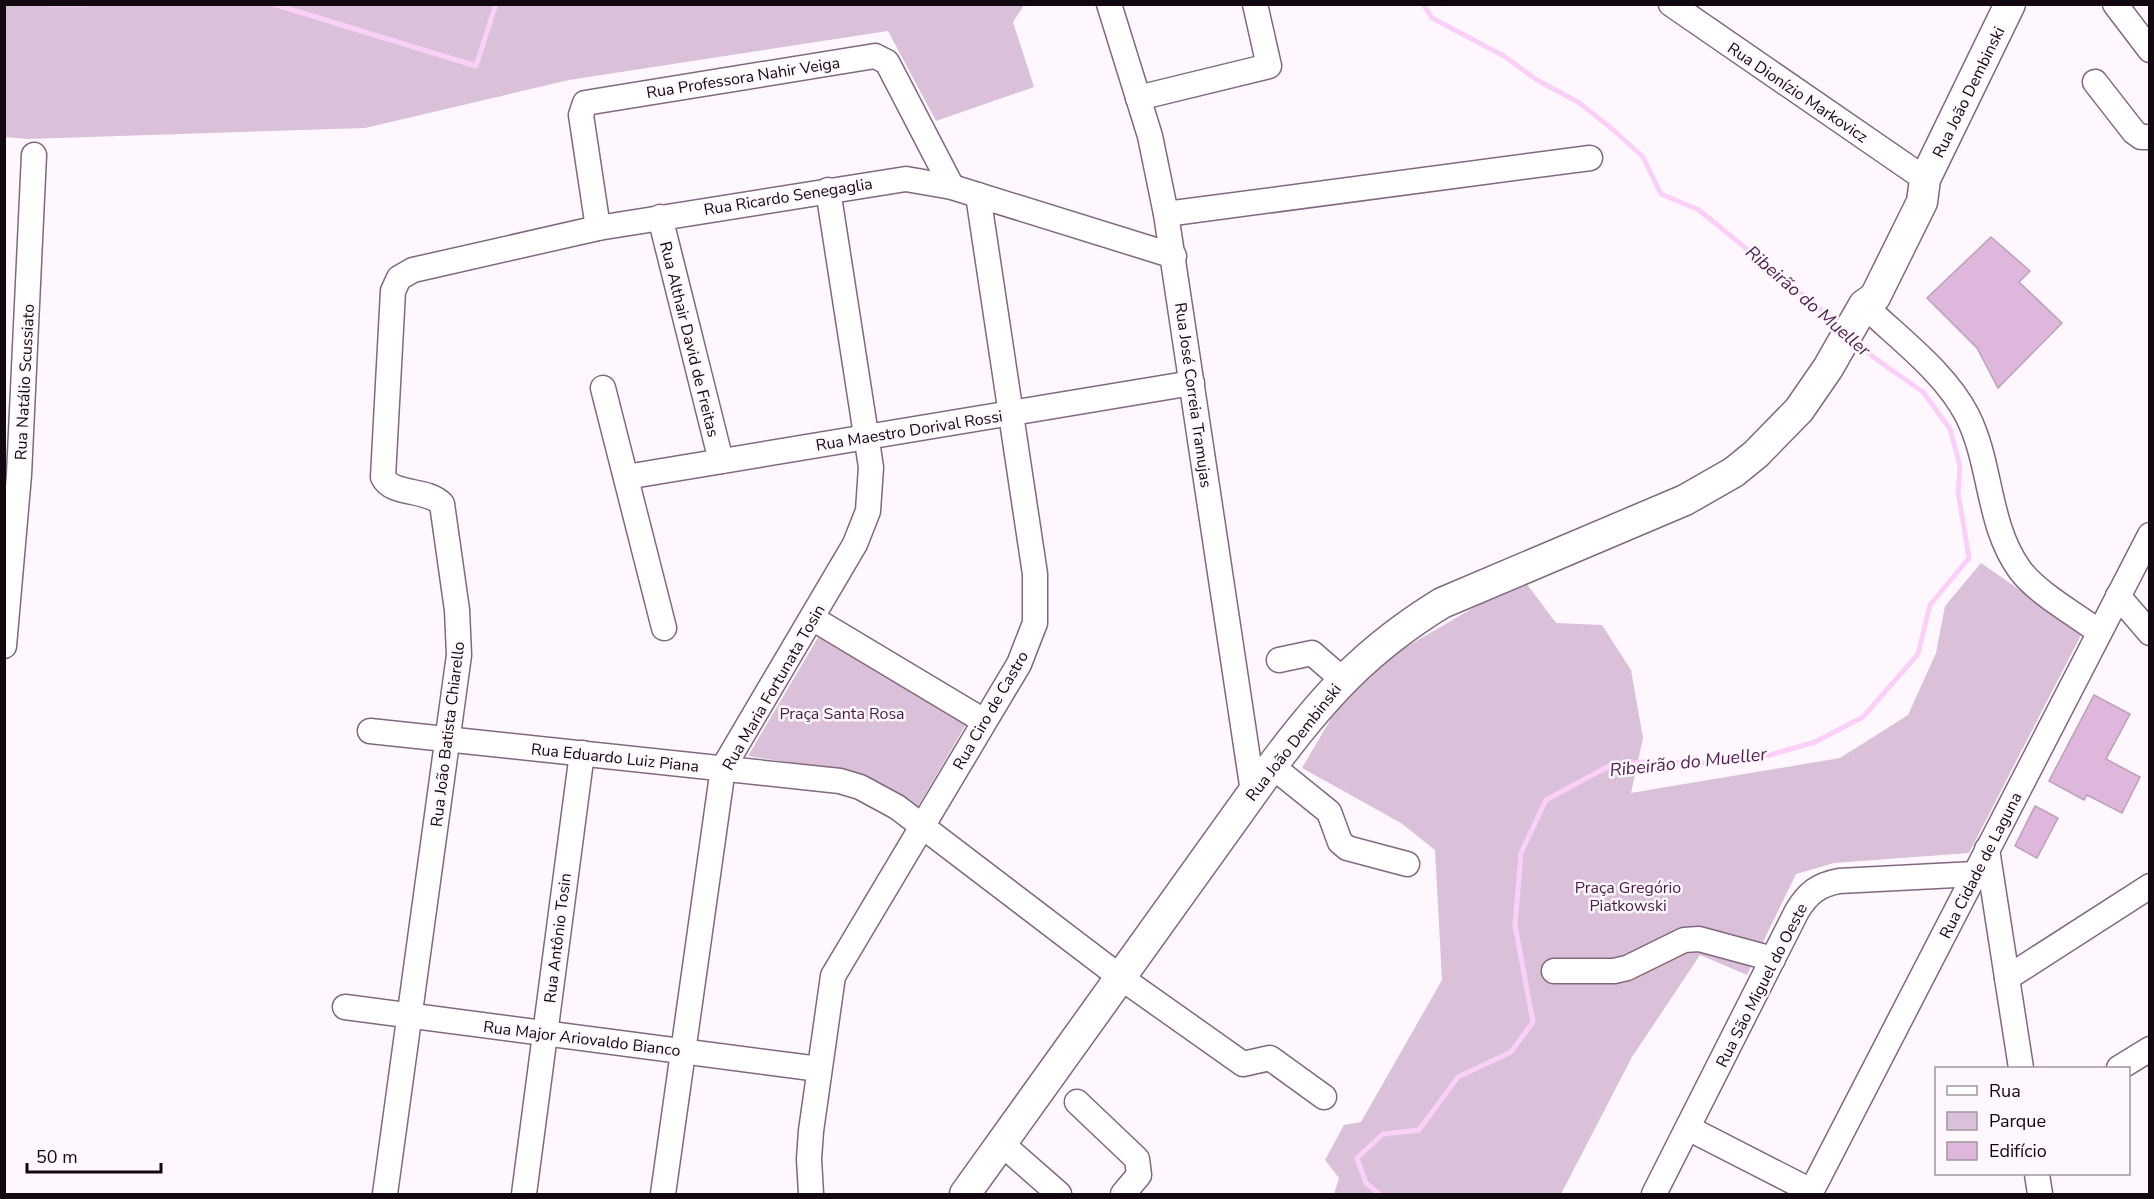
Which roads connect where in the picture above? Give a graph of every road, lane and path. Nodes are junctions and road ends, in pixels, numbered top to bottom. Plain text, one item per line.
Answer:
1 (1109, 4) edge
2 (1255, 4) edge
3 (1671, 4) edge
4 (2010, 4) edge
5 (2115, 4) edge
6 (2150, 50) edge
7 (2095, 82) dead end
8 (1138, 98) junction
9 (2150, 137) edge
10 (34, 155) dead end
11 (1590, 158) dead end
12 (1925, 179) junction
13 (952, 187) junction
14 (828, 189) junction
15 (978, 195) junction
16 (1166, 214) junction
17 (660, 217) junction
18 (598, 228) junction
19 (1174, 256) junction
20 (399, 278) joint
21 (1859, 313) junction
22 (1192, 383) junction
23 (603, 388) dead end
24 (1011, 413) junction
25 (868, 437) junction
26 (721, 461) junction
27 (626, 477) junction
28 (2150, 535) edge
29 (2118, 596) junction
30 (812, 618) junction
31 (664, 628) dead end
32 (2099, 632) junction
33 (2150, 633) edge
34 (4, 646) edge
35 (1279, 660) dead end
36 (1342, 678) junction
37 (984, 721) junction
38 (370, 731) dead end
39 (448, 739) junction
40 (582, 753) junction
41 (1272, 766) junction
42 (723, 768) junction
43 (1253, 792) junction
44 (922, 826) junction
45 (1988, 849) junction
46 (1407, 864) dead end
47 (1975, 874) junction
48 (2150, 886) edge
49 (1773, 959) junction
50 (1554, 971) dead end
51 (1120, 977) junction
52 (2007, 978) junction
53 (345, 1007) dead end
54 (410, 1016) junction
55 (545, 1034) junction
56 (2150, 1049) edge
57 (683, 1052) junction
58 (2021, 1067) edge
59 (2121, 1067) edge
60 (819, 1069) junction
61 (1324, 1097) dead end
62 (1077, 1102) dead end
63 (1688, 1128) junction
64 (1001, 1143) junction
65 (2037, 1175) edge
66 (1811, 1193) edge
67 (385, 1194) edge
68 (524, 1194) edge
69 (663, 1194) edge
70 (811, 1194) edge
71 (965, 1194) edge
72 (1059, 1194) edge
73 (1123, 1194) edge
74 (1654, 1194) edge
75 (2040, 1194) edge

1 - 8 street, Rua José Correia Tramujas
2 - 8 street
3 - 12 street, Rua Dionízio Markovicz
4 - 12 main road, Rua João Dembinski
5 - 6 street
7 - 9 street
8 - 16 street, Rua José Correia Tramujas
10 - 34 street, Rua Natálio Scussiato
11 - 16 street
12 - 21 main road, Rua João Dembinski
13 - 14 street, Rua Ricardo Senegaglia
13 - 15 street, Rua Ricardo Senegaglia
13 - 18 street, Rua Professora Nahir Veiga
14 - 17 street, Rua Ricardo Senegaglia
14 - 25 street, Rua Maria Fortunata Tosin
15 - 19 street, Rua Ricardo Senegaglia
15 - 24 street, Rua Ciro de Castro
16 - 19 street, Rua José Correia Tramujas
17 - 18 street, Rua Ricardo Senegaglia
17 - 26 street, Rua Althair David de Freitas
18 - 20 street, Rua Ricardo Senegaglia
19 - 22 street, Rua José Correia Tramujas
20 - 39 street, Rua João Batista Chiarello
21 - 32 street
21 - 36 main road, Rua João Dembinski
22 - 24 street, Rua Maestro Dorival Rossi
22 - 43 street, Rua José Correia Tramujas
23 - 27 street
24 - 25 street, Rua Maestro Dorival Rossi
24 - 37 street, Rua Ciro de Castro
25 - 26 street, Rua Maestro Dorival Rossi
25 - 30 street, Rua Maria Fortunata Tosin
26 - 27 street, Rua Maestro Dorival Rossi
27 - 31 street
28 - 29 street, Rua Cidade de Laguna
29 - 32 street, Rua Cidade de Laguna
29 - 33 street
30 - 37 street
30 - 42 street, Rua Maria Fortunata Tosin
32 - 45 street, Rua Cidade de Laguna
35 - 36 street
36 - 41 main road, Rua João Dembinski
37 - 44 street, Rua Ciro de Castro
38 - 39 street, Rua Eduardo Luiz Piana
39 - 40 street, Rua Eduardo Luiz Piana
39 - 54 street, Rua João Batista Chiarello
40 - 42 street, Rua Eduardo Luiz Piana
40 - 55 street, Rua Antônio Tosin
41 - 43 main road, Rua João Dembinski
41 - 46 street
42 - 44 street, Rua Eduardo Luiz Piana
42 - 57 street, Rua Maria Fortunata Tosin
43 - 51 main road, Rua João Dembinski
44 - 51 street, Rua Eduardo Luiz Piana
44 - 60 street, Rua Ciro de Castro
45 - 47 street, Rua Cidade de Laguna
45 - 52 street
47 - 49 street, Rua São Miguel do Oeste
47 - 66 street, Rua Cidade de Laguna
48 - 52 street
49 - 50 street
49 - 63 street, Rua São Miguel do Oeste
51 - 61 street, Rua Eduardo Luiz Piana
51 - 64 main road, Rua João Dembinski
52 - 58 street
53 - 54 street, Rua Major Ariovaldo Bianco
54 - 55 street, Rua Major Ariovaldo Bianco
54 - 67 street, Rua João Batista Chiarello
55 - 57 street, Rua Major Ariovaldo Bianco
55 - 68 street, Rua Antônio Tosin
56 - 59 street
57 - 60 street, Rua Major Ariovaldo Bianco
57 - 69 street, Rua Maria Fortunata Tosin
60 - 70 street, Rua Ciro de Castro
62 - 73 street
63 - 66 street
63 - 74 street, Rua São Miguel do Oeste
64 - 71 main road, Rua João Dembinski
64 - 72 street
65 - 75 street

